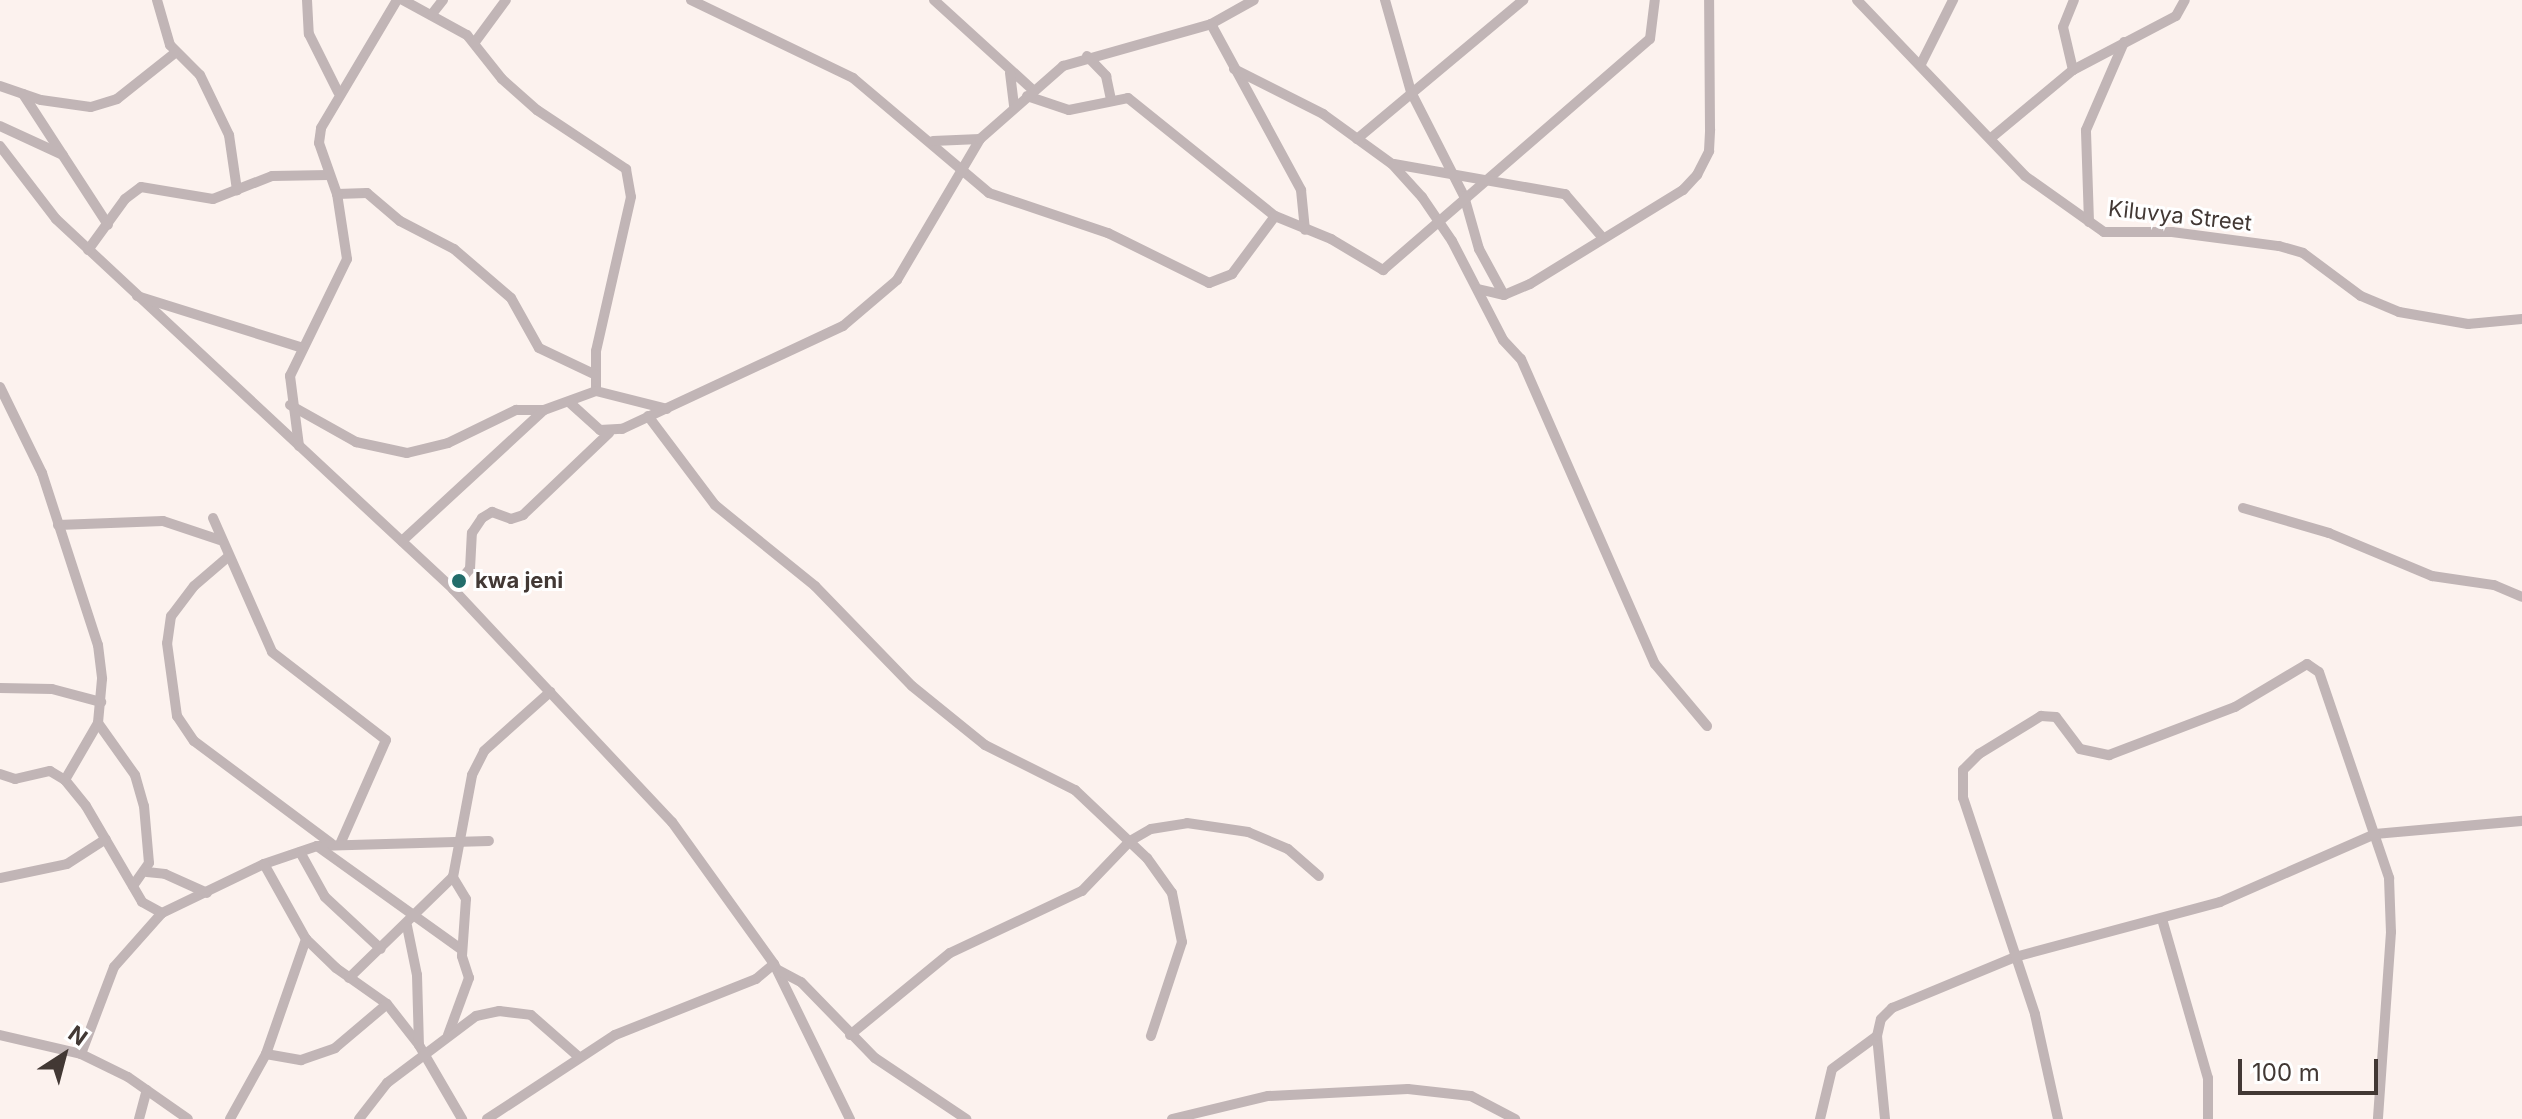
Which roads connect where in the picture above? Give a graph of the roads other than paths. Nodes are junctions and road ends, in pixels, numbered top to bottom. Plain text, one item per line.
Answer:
1 (157, 0) edge
2 (307, 0) edge
3 (397, 0) edge
4 (403, 0) edge
5 (443, 0) edge
6 (506, 0) edge
7 (691, 0) edge
8 (934, 0) edge
9 (1254, 0) edge
10 (1385, 0) edge
11 (1523, 0) edge
12 (1655, 0) edge
13 (1709, 0) edge
14 (1857, 0) edge
15 (1953, 0) edge
16 (2074, 0) edge
17 (2185, 0) edge
18 (432, 14) junction
19 (1211, 24) junction
20 (475, 42) junction
21 (2124, 42) junction
22 (176, 52) junction
23 (1087, 56) junction
24 (1921, 64) junction
25 (1234, 69) junction
26 (2073, 70) junction
27 (1010, 71) junction
28 (0, 86) edge
29 (338, 92) junction
30 (1411, 92) junction
31 (23, 94) junction
32 (1031, 94) junction
33 (1111, 99) junction
34 (1014, 107) junction
35 (0, 126) edge
36 (1991, 138) junction
37 (980, 139) junction
38 (1357, 139) junction
39 (933, 141) junction
40 (0, 146) edge
41 (63, 155) junction
42 (1392, 164) junction
43 (962, 170) junction
44 (329, 175) junction
45 (1453, 176) junction
46 (1485, 180) junction
47 (237, 190) junction
48 (337, 194) junction
49 (1464, 196) junction
50 (1275, 216) junction
51 (1439, 221) junction
52 (2089, 222) junction
53 (108, 225) junction
54 (1305, 230) junction
55 (1603, 238) junction
56 (88, 250) junction
57 (1478, 289) junction
58 (132, 294) junction
59 (1504, 295) junction
60 (2522, 319) edge
61 (300, 347) junction
62 (596, 375) junction
63 (0, 387) edge
64 (596, 391) junction
65 (569, 402) junction
66 (290, 405) junction
67 (667, 409) junction
68 (544, 410) junction
69 (648, 416) junction
70 (609, 433) junction
71 (299, 448) junction
72 (2243, 508) dead end
73 (213, 518) dead end
74 (58, 525) junction
75 (220, 540) junction
76 (402, 541) junction
77 (229, 556) junction
78 (453, 589) junction
79 (2522, 597) edge
80 (0, 688) edge
81 (550, 692) junction
82 (101, 702) junction
83 (98, 723) junction
84 (1707, 726) dead end
85 (0, 774) edge
86 (65, 780) junction
87 (2522, 821) edge
88 (2375, 834) junction
89 (106, 839) junction
90 (456, 841) junction
91 (489, 841) dead end
92 (1130, 841) junction
93 (336, 843) junction
94 (317, 846) junction
95 (300, 852) junction
96 (264, 864) junction
97 (147, 872) junction
98 (1319, 876) dead end
99 (453, 877) junction
100 (0, 878) edge
101 (133, 886) junction
102 (207, 893) junction
103 (162, 913) junction
104 (417, 916) junction
105 (2162, 919) junction
106 (407, 926) junction
107 (306, 939) junction
108 (381, 949) junction
109 (462, 950) junction
110 (2015, 957) junction
111 (776, 967) junction
112 (349, 978) junction
113 (387, 1004) junction
114 (0, 1035) edge
115 (448, 1035) junction
116 (850, 1035) junction
117 (1151, 1036) dead end
118 (1877, 1036) junction
119 (422, 1050) junction
120 (81, 1054) junction
121 (266, 1054) junction
122 (579, 1057) junction
123 (147, 1090) junction
124 (139, 1119) edge
125 (188, 1119) edge
126 (230, 1119) edge
127 (359, 1119) edge
128 (462, 1119) edge
129 (487, 1119) edge
130 (850, 1119) edge
131 (966, 1119) edge
132 (1172, 1119) edge
133 (1515, 1119) edge
134 (1820, 1119) edge
135 (1885, 1119) edge
136 (2058, 1119) edge
137 (2208, 1119) edge
138 (2378, 1119) edge

1 - 22 street
2 - 29 street
3 - 29 street
4 - 18 street
5 - 18 street
6 - 20 street
7 - 39 street
8 - 27 street
9 - 19 street
10 - 30 street
11 - 30 street
12 - 46 street
13 - 55 street
14 - 24 street, Kiluvya Street
15 - 24 street
16 - 26 street
17 - 21 street
18 - 20 street
19 - 23 street
19 - 25 street
20 - 62 street
21 - 26 street
21 - 52 street
22 - 31 street
22 - 47 street
23 - 32 street
23 - 33 street
24 - 36 street, Kiluvya Street
25 - 38 street
25 - 54 street
26 - 36 street
27 - 32 street
27 - 34 street
28 - 31 street
29 - 44 street
30 - 38 street
30 - 45 street
31 - 41 street
32 - 33 street
32 - 34 street
33 - 50 street
34 - 37 street
35 - 41 street
36 - 52 street, Kiluvya Street
37 - 39 street
37 - 43 street
38 - 42 street
39 - 43 street
40 - 56 street
41 - 53 street
42 - 45 street
42 - 51 street
43 - 50 street
43 - 67 street
44 - 47 street
44 - 48 street
45 - 46 street
45 - 49 street
46 - 49 street
46 - 55 street
47 - 53 street
48 - 61 street
48 - 62 street
49 - 51 street
49 - 59 street
50 - 54 street
51 - 54 street
51 - 57 street
52 - 60 street, Kiluvya Street
53 - 56 street
55 - 59 street
56 - 58 street
57 - 59 street
57 - 84 street
58 - 61 street
58 - 71 street
61 - 66 street
62 - 64 street
63 - 74 street
64 - 65 street
64 - 67 street
65 - 68 street
65 - 70 street
66 - 68 street
66 - 71 street
67 - 69 street
68 - 76 street
69 - 70 street
69 - 92 street
70 - 78 street
71 - 76 street
72 - 79 street
73 - 75 street
74 - 75 street
74 - 82 street
75 - 77 street
76 - 78 street
77 - 93 street
77 - 93 street
78 - 81 street
80 - 82 street
81 - 90 street
81 - 111 street
82 - 83 street
83 - 86 street
83 - 97 street
85 - 86 street
86 - 89 street
87 - 88 street
88 - 105 street
88 - 110 street
88 - 138 street
89 - 100 street
89 - 101 street
90 - 91 street
90 - 93 street
90 - 99 street
92 - 98 street
92 - 116 street
92 - 117 street
93 - 94 street
94 - 95 street
94 - 104 street
95 - 96 street
95 - 108 street
96 - 102 street
96 - 107 street
97 - 101 street
97 - 102 street
99 - 104 street
99 - 109 street
101 - 103 street
102 - 103 street
103 - 120 street
104 - 106 street
104 - 109 street
105 - 110 street
105 - 137 street
106 - 108 street
106 - 119 street
107 - 112 street
107 - 121 street
108 - 112 street
109 - 115 street
110 - 118 street
110 - 136 street
111 - 116 street
111 - 122 street
111 - 130 street
112 - 113 street
113 - 119 street
113 - 121 street
114 - 120 street
115 - 119 street
115 - 122 street
116 - 131 street
118 - 134 street
118 - 135 street
119 - 127 street
119 - 128 street
120 - 123 street
121 - 126 street
122 - 129 street
123 - 124 street
123 - 125 street
132 - 133 street

